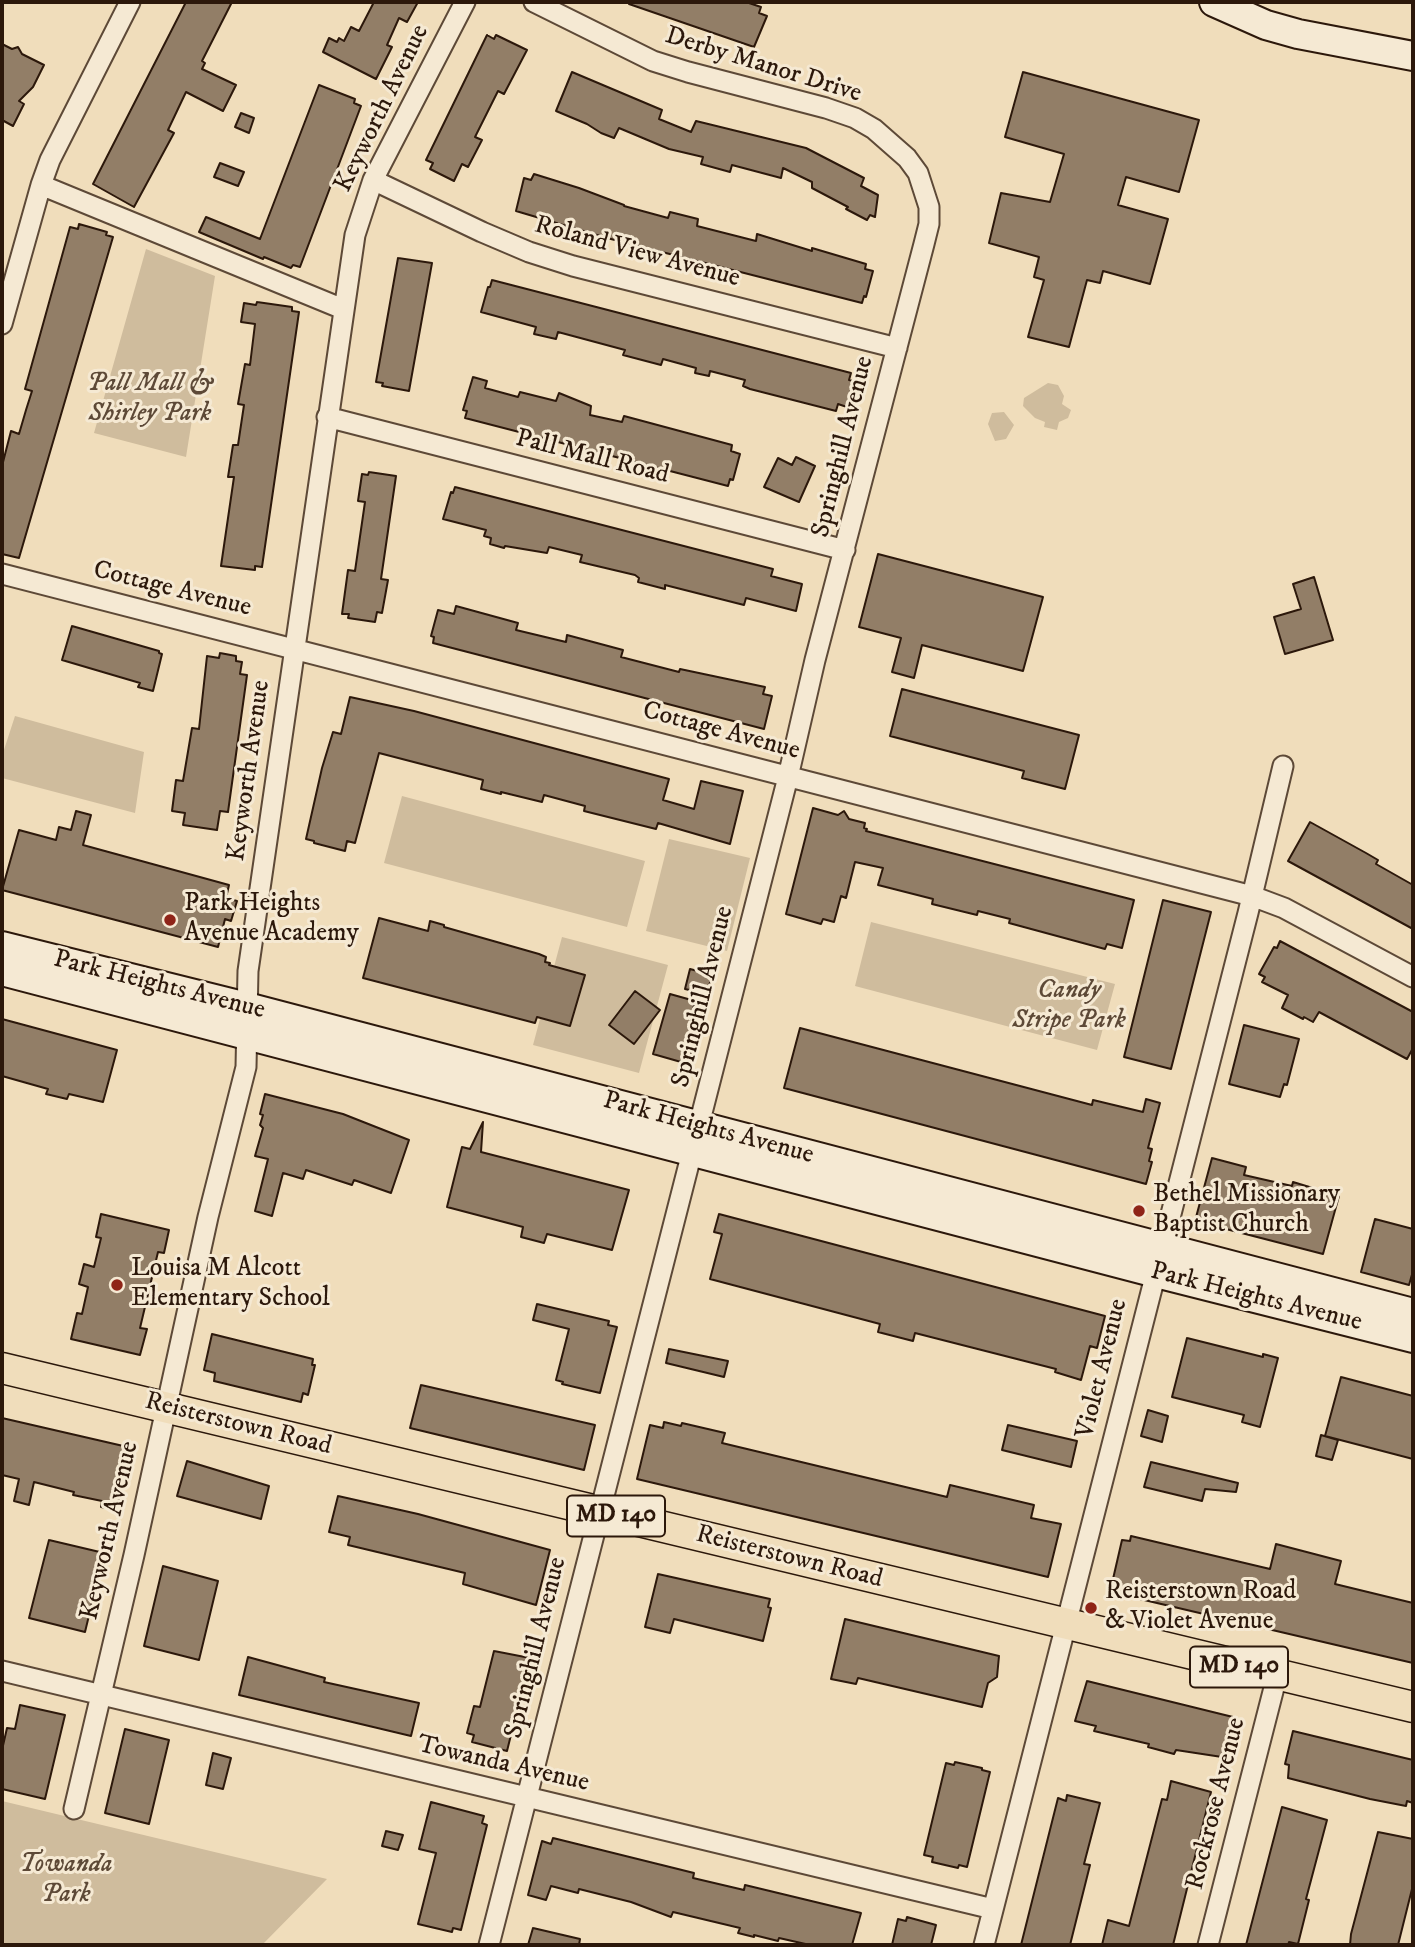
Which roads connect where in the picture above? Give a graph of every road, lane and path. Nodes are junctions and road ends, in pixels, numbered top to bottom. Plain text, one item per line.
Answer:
1 (130, 2) edge
2 (465, 2) edge
3 (534, 2) edge
4 (1214, 2) edge
5 (1413, 56) edge
6 (373, 180) junction
7 (41, 185) junction
8 (929, 224) joint
9 (343, 309) junction
10 (2, 324) edge
11 (897, 348) junction
12 (327, 416) junction
13 (845, 550) junction
14 (2, 574) edge
15 (294, 649) junction
16 (1283, 766) dead end
17 (788, 777) junction
18 (1252, 896) junction
19 (2, 946) edge
20 (2, 971) edge
21 (1413, 977) edge
22 (247, 1007) junction
23 (248, 1035) junction
24 (695, 1139) junction
25 (1159, 1260) junction
26 (1413, 1313) edge
27 (1413, 1338) edge
28 (2, 1368) edge
29 (167, 1408) junction
30 (599, 1512) junction
31 (1065, 1624) junction
32 (2, 1671) edge
33 (1277, 1676) junction
34 (100, 1695) junction
35 (1413, 1707) edge
36 (526, 1798) junction
37 (74, 1809) dead end
38 (993, 1909) junction
39 (489, 1945) edge
40 (984, 1945) edge
41 (1208, 1945) edge

1 - 7 street
2 - 6 street, Keyworth Avenue
3 - 8 street, Derby Manor Drive
4 - 5 main road
6 - 9 street, Keyworth Avenue
6 - 11 street, Roland View Avenue
7 - 9 street
7 - 10 street
8 - 11 street, Springhill Avenue
9 - 12 street, Keyworth Avenue
11 - 13 street, Springhill Avenue
12 - 13 street, Pall Mall Road
12 - 15 street, Keyworth Avenue
13 - 17 street, Springhill Avenue
14 - 15 street, Cottage Avenue
15 - 17 street, Cottage Avenue
15 - 22 street, Keyworth Avenue
16 - 18 street, Violet Avenue
17 - 18 street, Cottage Avenue
17 - 24 street, Springhill Avenue
18 - 21 street, Cottage Avenue
18 - 25 street, Violet Avenue
19 - 22 main road, Park Heights Avenue
20 - 23 main road, Park Heights Avenue
22 - 23 street, Keyworth Avenue
22 - 24 main road, Park Heights Avenue
23 - 24 main road, Park Heights Avenue
23 - 29 street, Keyworth Avenue
24 - 25 main road, Park Heights Avenue
24 - 30 street, Springhill Avenue
25 - 26 main road, Park Heights Avenue
25 - 27 main road, Park Heights Avenue
25 - 31 street, Violet Avenue
28 - 29 main road, Reisterstown Road / MD 140
29 - 30 main road, Reisterstown Road / MD 140
29 - 34 street, Keyworth Avenue
30 - 31 main road, Reisterstown Road / MD 140
30 - 36 street, Springhill Avenue
31 - 33 main road, Reisterstown Road / MD 140
31 - 38 street, Violet Avenue
32 - 34 street, Towanda Avenue
33 - 35 main road, Reisterstown Road / MD 140
33 - 41 street, Rockrose Avenue
34 - 36 street, Towanda Avenue
34 - 37 street, Keyworth Avenue
36 - 38 street, Towanda Avenue
36 - 39 street, Springhill Avenue
38 - 40 street, Violet Avenue

